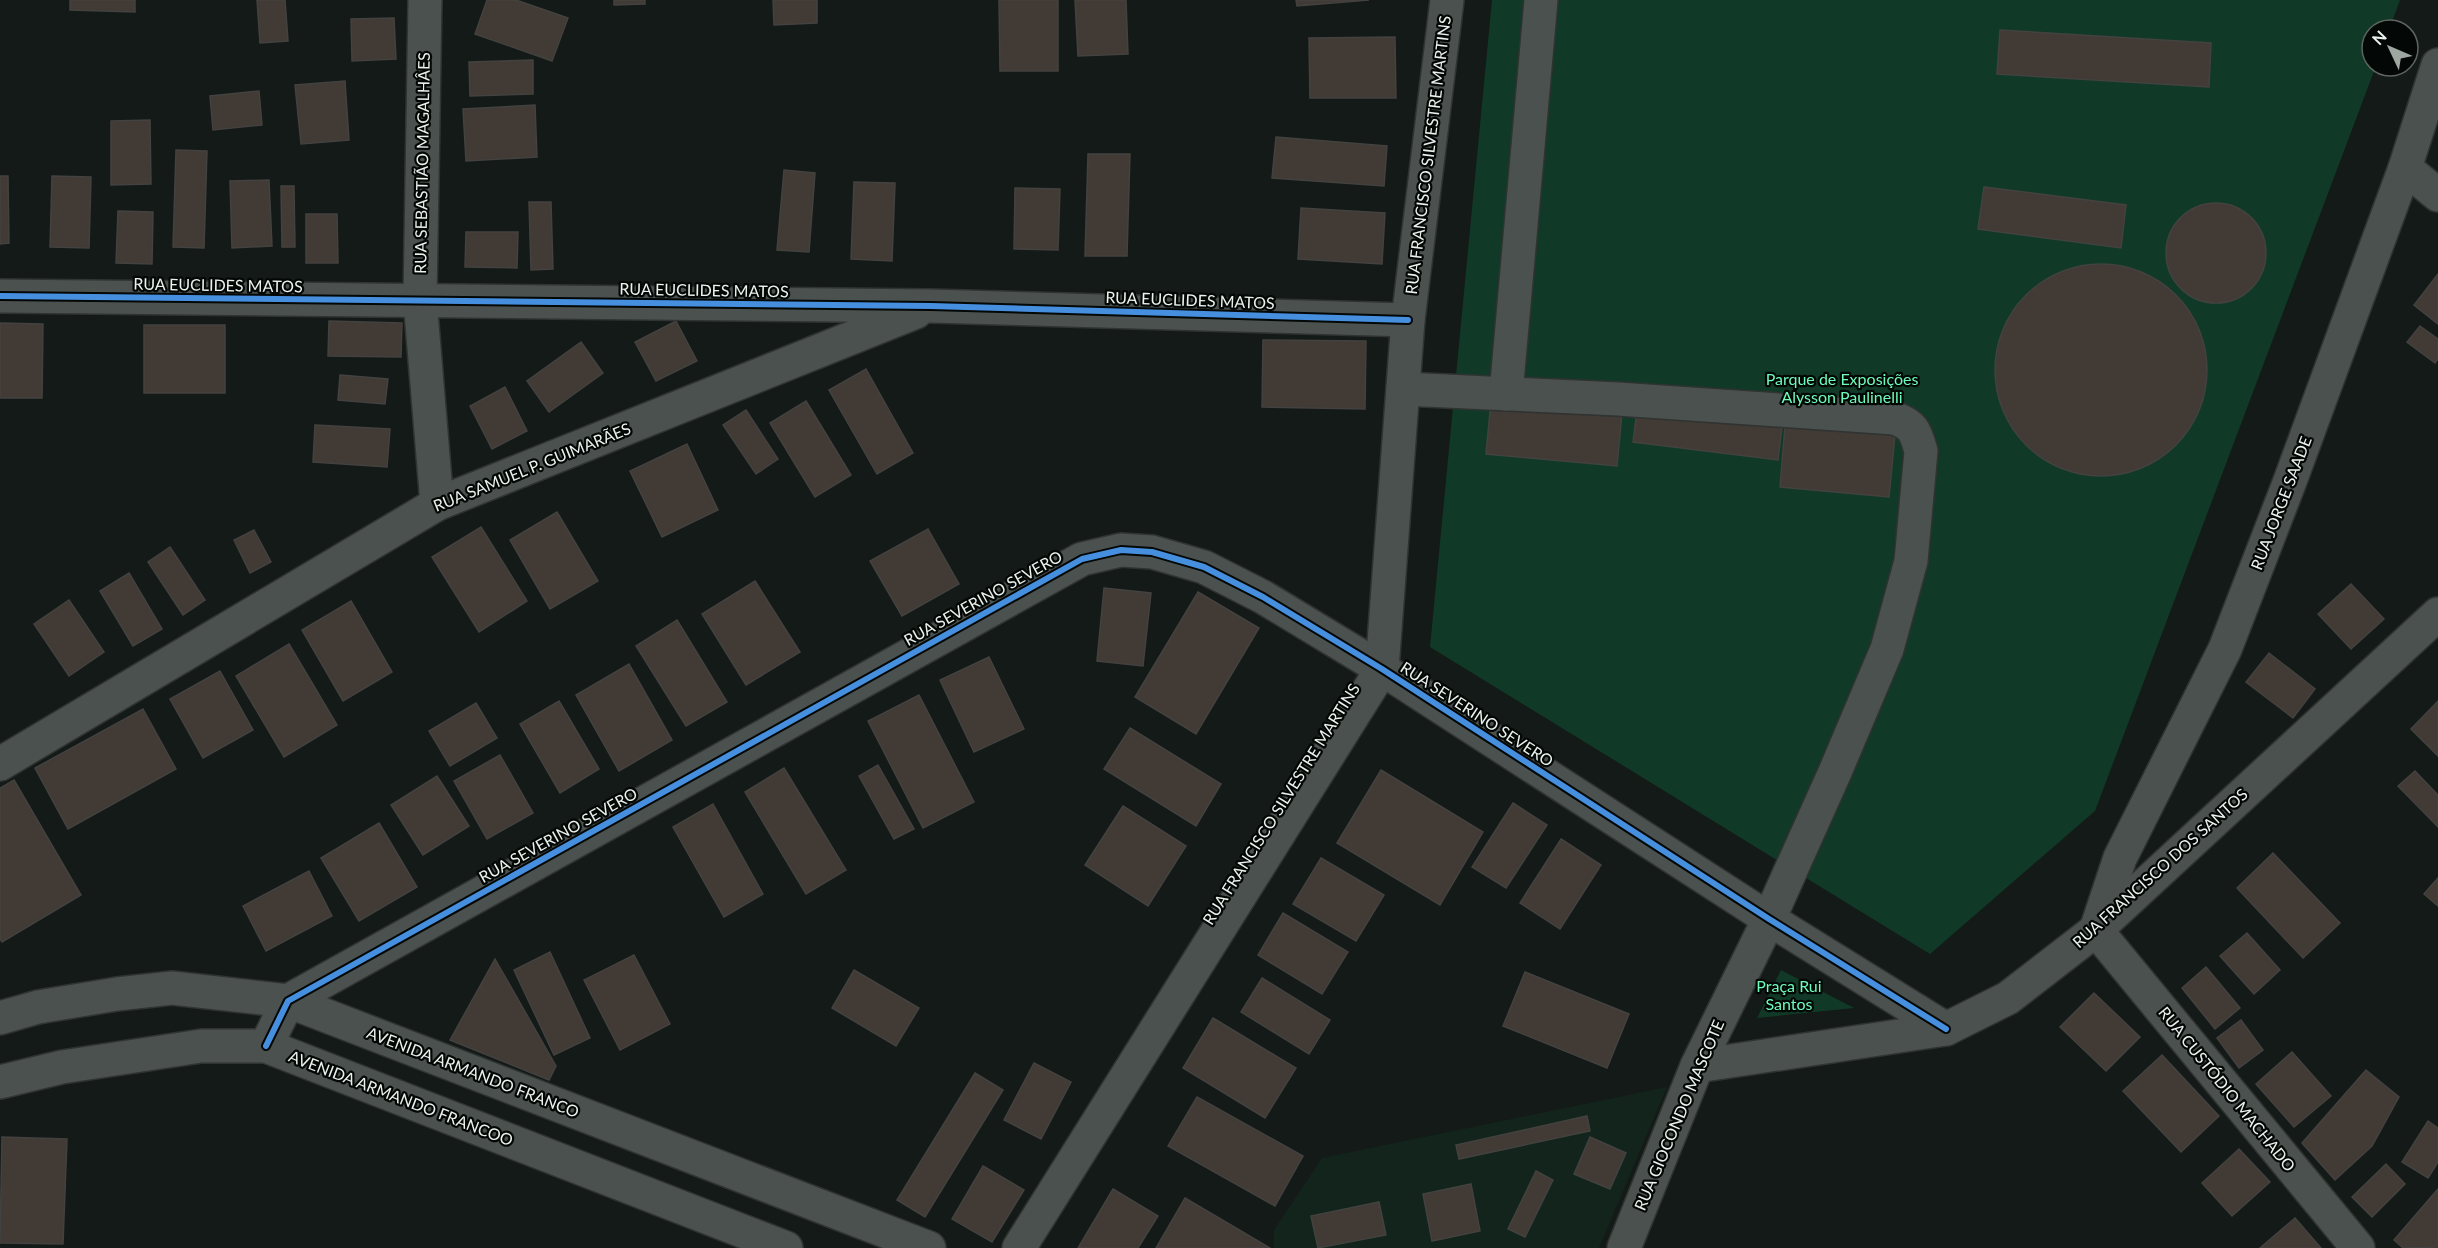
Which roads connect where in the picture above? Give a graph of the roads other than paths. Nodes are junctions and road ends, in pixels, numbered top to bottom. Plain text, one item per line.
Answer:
1 (425, 0) edge
2 (1447, 0) edge
3 (1541, 0) edge
4 (2438, 65) edge
5 (2405, 168) junction
6 (2438, 195) edge
7 (0, 296) edge
8 (420, 300) junction
9 (932, 306) junction
10 (1408, 320) junction
11 (1403, 389) junction
12 (1506, 394) junction
13 (437, 504) junction
14 (2438, 614) edge
15 (1382, 669) junction
16 (0, 764) edge
17 (1769, 919) junction
18 (2096, 930) junction
19 (288, 1000) junction
20 (0, 1018) edge
21 (1946, 1029) junction
22 (266, 1046) junction
23 (1697, 1066) junction
24 (0, 1082) edge
25 (728, 1170) junction
26 (708, 1218) junction
27 (786, 1248) edge
28 (929, 1248) edge
29 (1019, 1248) edge
30 (1624, 1248) edge
31 (2358, 1248) edge

1 - 8 street, RUA SEBASTIÃO MAGALHÂES
2 - 10 street, RUA FRANCISCO SILVESTRE MARTINS
3 - 12 street
4 - 5 street, RUA JORGE SAADE
5 - 6 street
5 - 18 street, RUA JORGE SAADE
7 - 8 street, RUA EUCLIDES MATOS
8 - 9 street, RUA EUCLIDES MATOS
8 - 13 street, RUA SEBASTIÃO MAGALHÂES
9 - 10 street, RUA EUCLIDES MATOS
9 - 13 street, RUA SAMUEL P. GUIMARÃES
10 - 11 street, RUA FRANCISCO SILVESTRE MARTINS
11 - 12 street, RUA GIOCONDO MASCOTE
11 - 15 street, RUA FRANCISCO SILVESTRE MARTINS
12 - 17 street, RUA GIOCONDO MASCOTE
13 - 16 street, RUA SAMUEL P. GUIMARÃES
14 - 18 street, RUA FRANCISCO DOS SANTOS
15 - 17 street, RUA SEVERINO SEVERO
15 - 19 street, RUA SEVERINO SEVERO
15 - 29 street, RUA FRANCISCO SILVESTRE MARTINS
17 - 21 street, RUA SEVERINO SEVERO
17 - 23 street, RUA GIOCONDO MASCOTE
18 - 21 street, RUA FRANCISCO DOS SANTOS
18 - 31 street, RUA CUSTÓDIO MACHADO
19 - 20 street, AVENIDA ARMANDO FRANCO
19 - 22 street
19 - 25 street, AVENIDA ARMANDO FRANCO
21 - 23 street, RUA FRANCISCO DOS SANTOS
22 - 24 street, AVENIDA ARMANDO FRANCOO
22 - 26 street, AVENIDA ARMANDO FRANCOO
23 - 30 street, RUA GIOCONDO MASCOTE
25 - 26 street
25 - 28 street, AVENIDA ARMANDO FRANCO
26 - 27 street, AVENIDA ARMANDO FRANCOO

